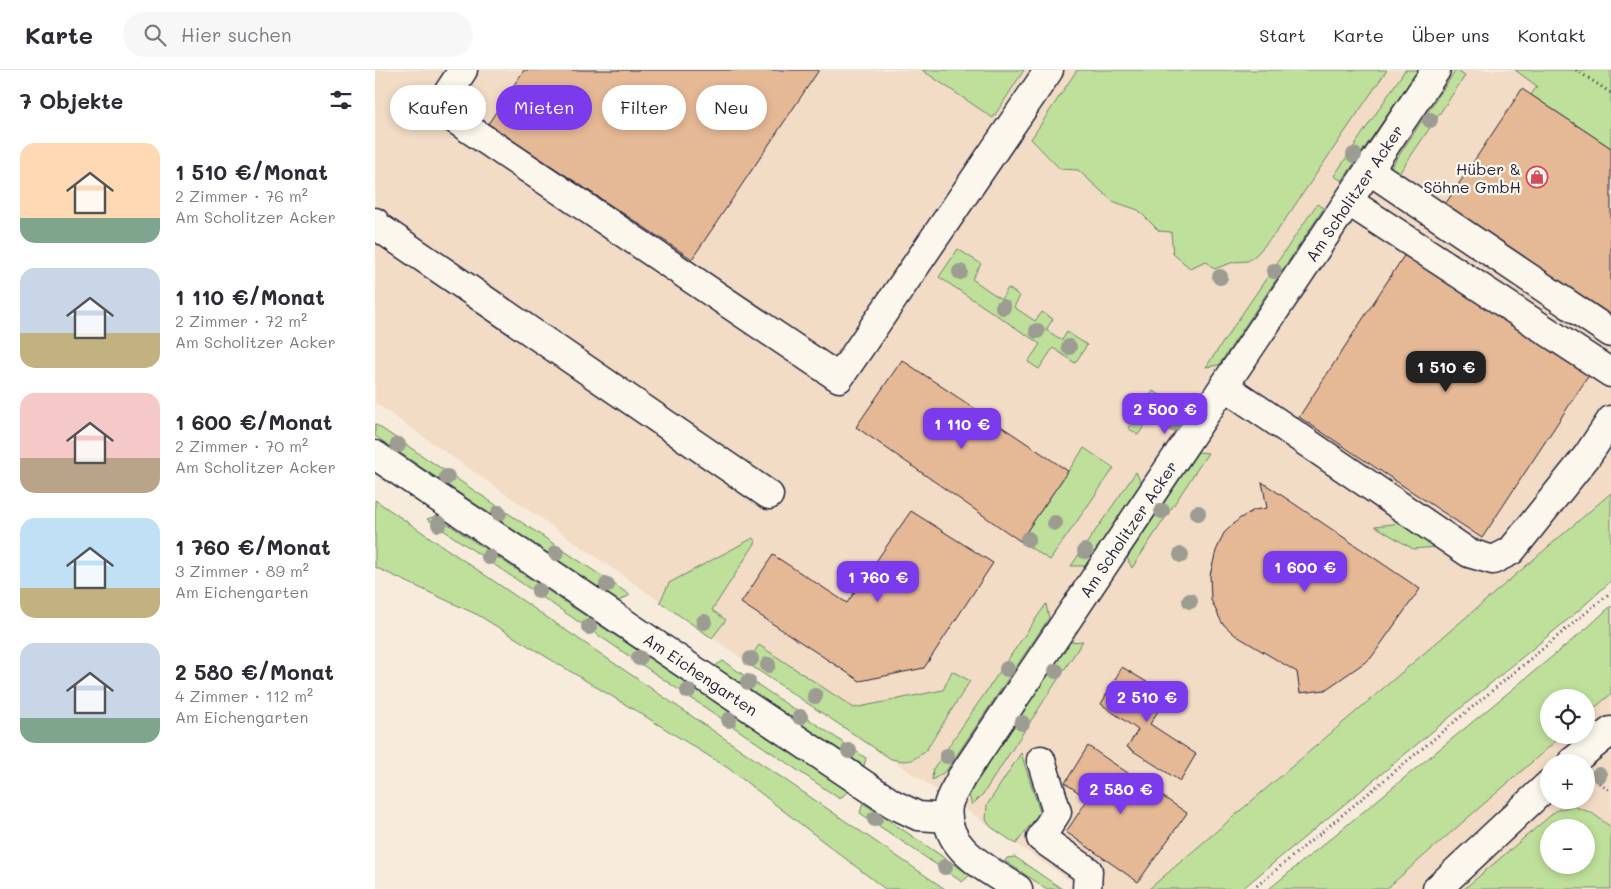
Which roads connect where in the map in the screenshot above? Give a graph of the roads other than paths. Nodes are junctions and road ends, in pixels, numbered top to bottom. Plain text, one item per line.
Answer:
1 (463, 70) edge
2 (1049, 70) edge
3 (1436, 70) edge
4 (1369, 170) junction
5 (1348, 201) junction
6 (375, 222) edge
7 (1611, 333) edge
8 (1611, 373) edge
9 (1224, 386) junction
10 (1611, 420) edge
11 (375, 455) edge
12 (769, 495) dead end
13 (1611, 731) edge
14 (1582, 754) edge
15 (1041, 760) dead end
16 (1540, 792) edge
17 (947, 818) junction
18 (1018, 889) edge
19 (1087, 889) edge
20 (1437, 889) edge

1 - 2 street
3 - 4 street, Am Scholitzer Acker
4 - 5 street, Am Scholitzer Acker
4 - 7 street
5 - 8 street
5 - 9 street, Am Scholitzer Acker
6 - 12 street
9 - 10 street
9 - 17 street, Am Scholitzer Acker
11 - 17 street, Am Eichengarten
13 - 14 street
15 - 19 street
16 - 20 street
17 - 18 street

